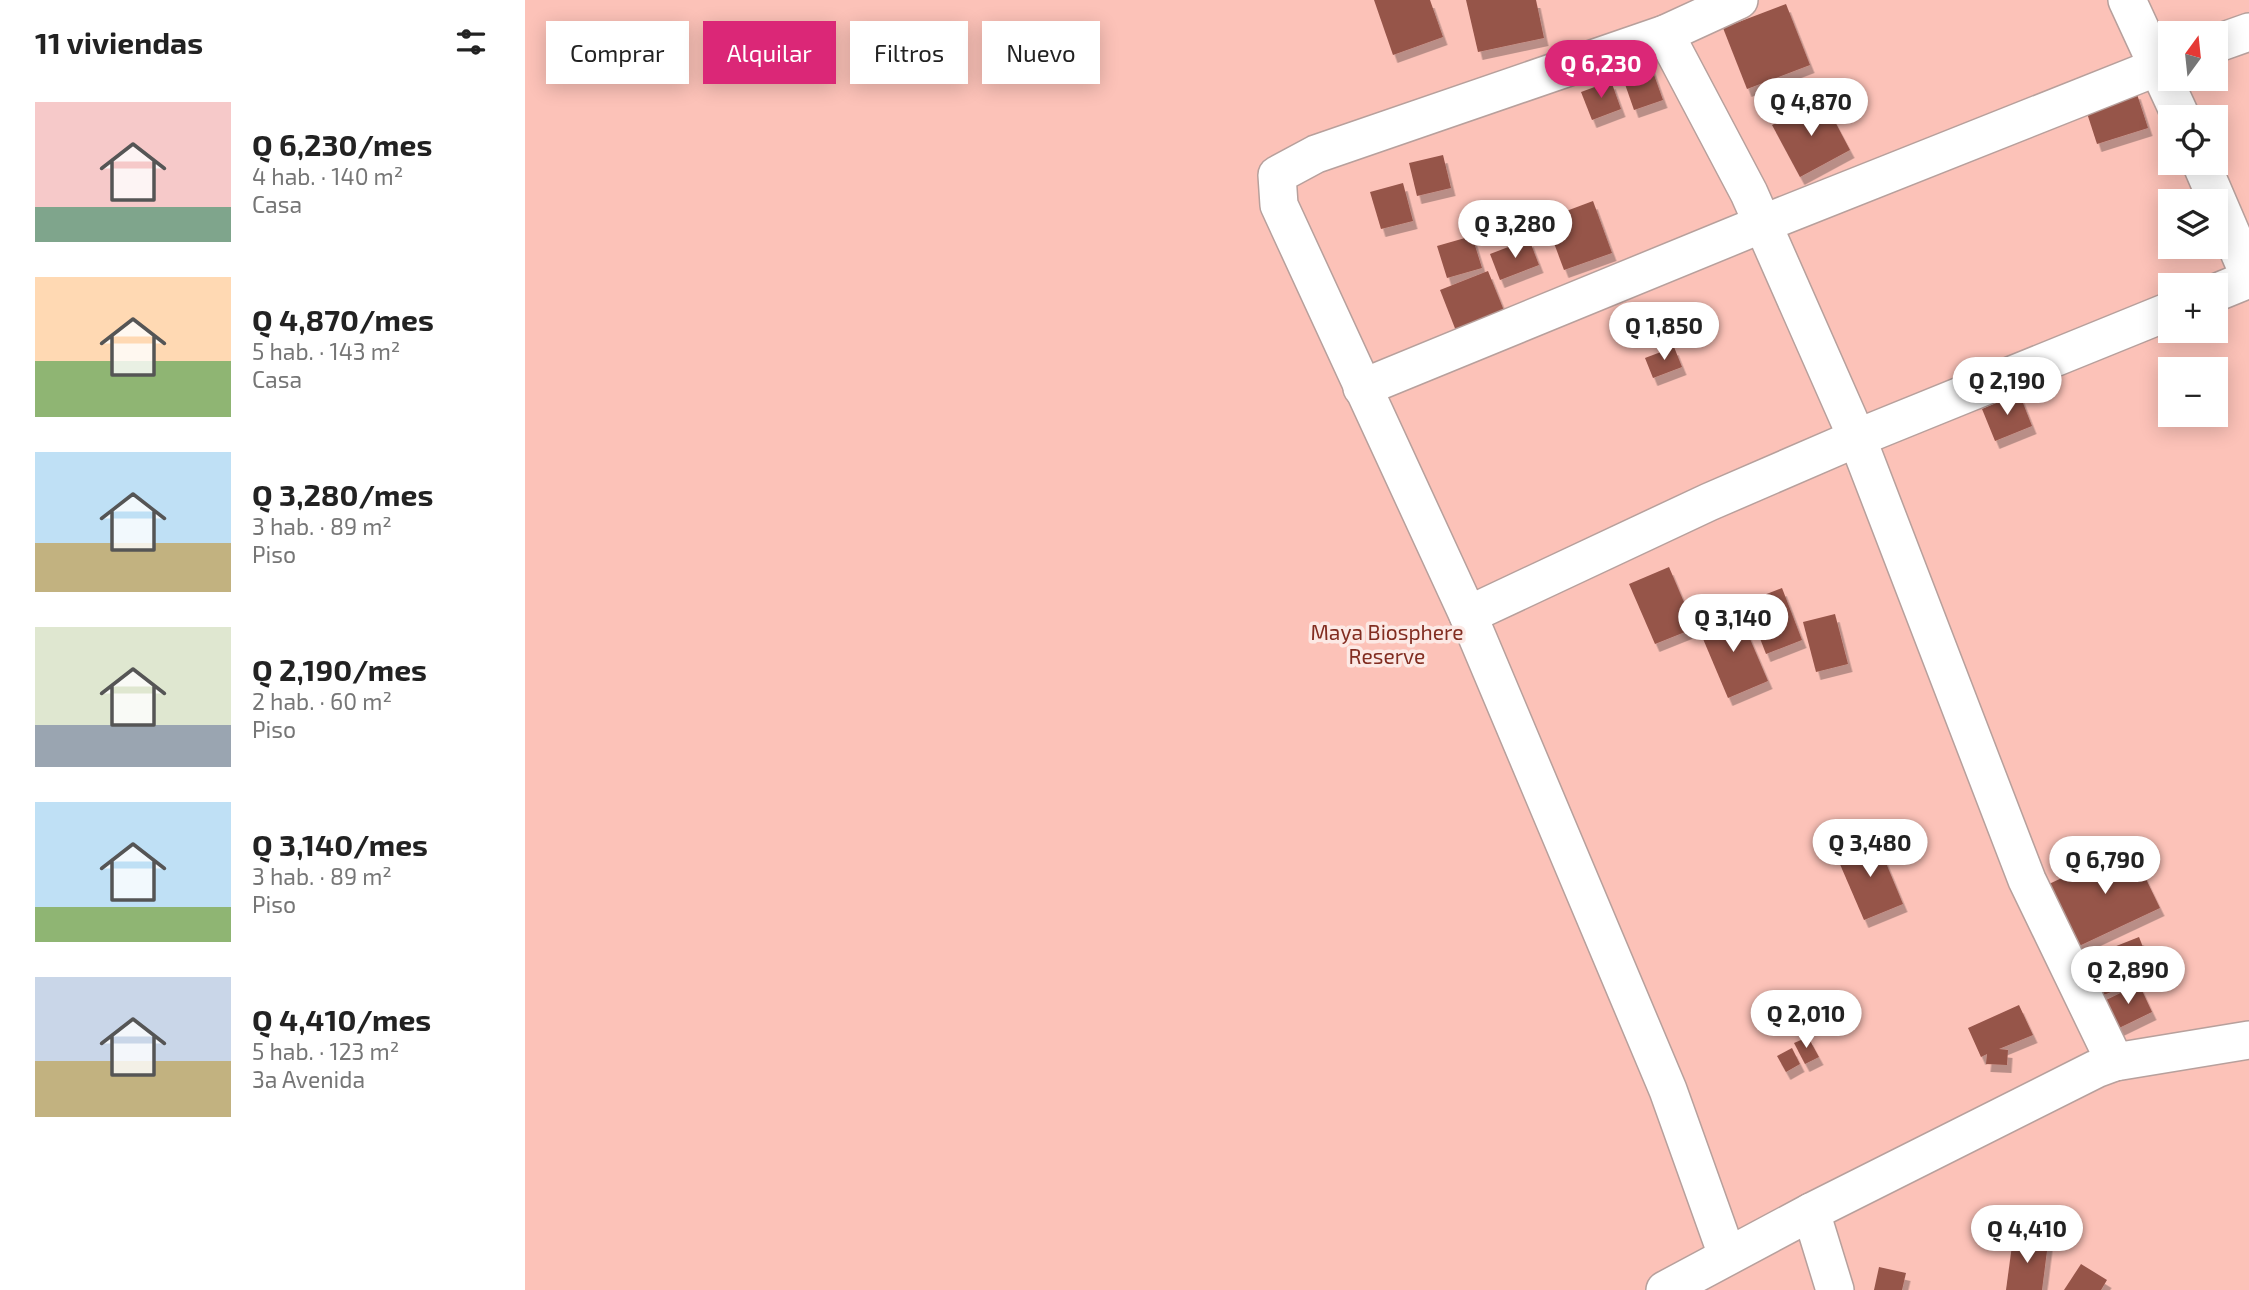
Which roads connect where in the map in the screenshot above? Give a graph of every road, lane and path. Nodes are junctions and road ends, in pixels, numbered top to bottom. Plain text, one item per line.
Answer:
1 (1739, 0) edge
2 (2127, 0) edge
3 (2249, 32) edge
4 (1665, 34) junction
5 (2228, 39) edge
6 (2158, 52) edge
7 (2158, 67) edge
8 (2206, 175) edge
9 (1762, 223) junction
10 (2249, 277) edge
11 (2228, 287) edge
12 (2158, 316) edge
13 (1362, 388) junction
14 (1857, 438) junction
15 (1468, 615) junction
16 (2249, 1040) edge
17 (2115, 1062) junction
18 (1811, 1212) junction
19 (1727, 1255) junction
20 (1665, 1290) edge
21 (1835, 1290) edge

1 - 4 street
2 - 6 street
3 - 5 street
4 - 9 street
4 - 13 street
7 - 9 street
8 - 10 street
9 - 13 street
9 - 14 street
10 - 11 street
12 - 14 street
13 - 15 street
14 - 15 street
14 - 17 street
15 - 19 street
16 - 17 street
17 - 18 street
18 - 19 street
18 - 21 street
19 - 20 street

